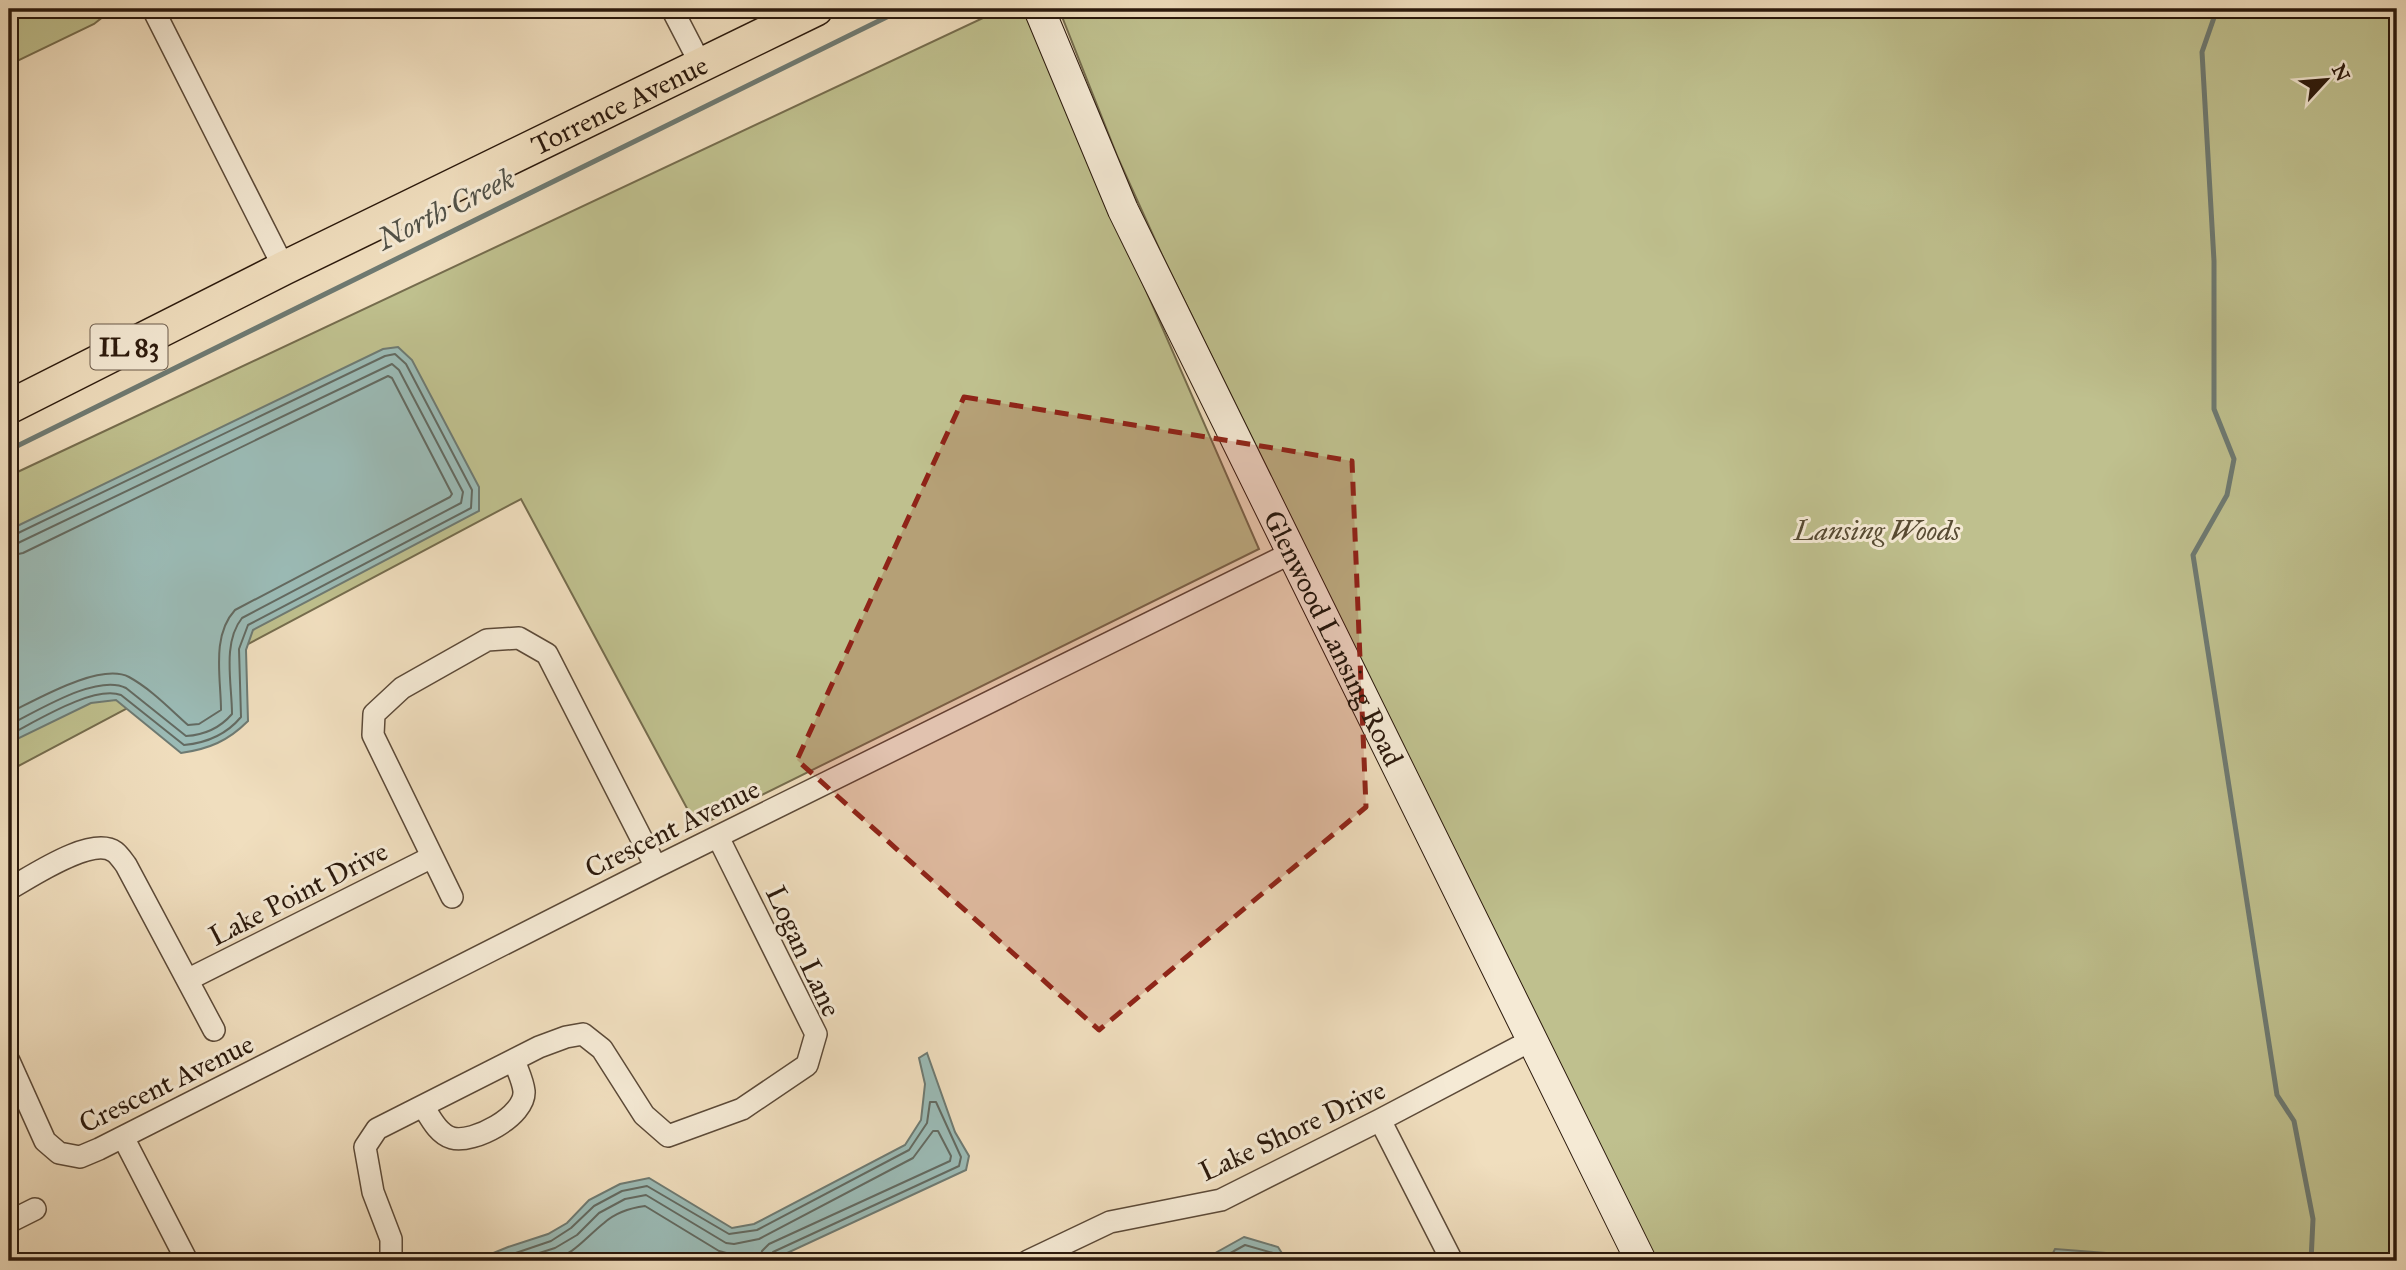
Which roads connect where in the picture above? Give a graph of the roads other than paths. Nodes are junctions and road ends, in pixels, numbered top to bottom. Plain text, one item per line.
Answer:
1 (153, 9) edge
2 (672, 9) edge
3 (816, 9) edge
4 (1039, 9) edge
5 (701, 65) junction
6 (284, 268) junction
7 (9, 407) edge
8 (1291, 553) junction
9 (718, 836) junction
10 (432, 857) junction
11 (656, 867) junction
12 (9, 889) edge
13 (452, 897) dead end
14 (189, 979) junction
15 (214, 1030) dead end
16 (1532, 1040) junction
17 (514, 1060) junction
18 (9, 1061) edge
19 (423, 1106) junction
20 (1380, 1121) junction
21 (123, 1137) junction
22 (35, 1209) dead end
23 (9, 1222) edge
24 (187, 1261) edge
25 (391, 1261) edge
26 (1028, 1261) edge
27 (1452, 1261) edge
28 (1641, 1261) edge

1 - 6 street
2 - 5 street
3 - 5 main road, Torrence Avenue / IL 83
4 - 8 main road, Glenwood Lansing Road
5 - 6 main road, Torrence Avenue / IL 83
6 - 7 main road, Torrence Avenue / IL 83
8 - 9 street, Crescent Avenue
8 - 16 main road, Glenwood Lansing Road
9 - 11 street, Crescent Avenue
9 - 17 street, Logan Lane
10 - 11 street, Lake Point Drive
10 - 13 street, Lake Point Drive
10 - 14 street, Lake Point Drive
11 - 21 street, Crescent Avenue
12 - 14 street, Lake Point Drive
14 - 15 street, Lake Point Drive
16 - 20 street, Lake Shore Drive
16 - 28 main road, Glenwood Lansing Road
17 - 19 street, Logan Lane
17 - 19 street
18 - 21 street, Crescent Avenue
19 - 25 street, Logan Lane
20 - 26 street, Lake Shore Drive
20 - 27 street
21 - 24 street
22 - 23 street

